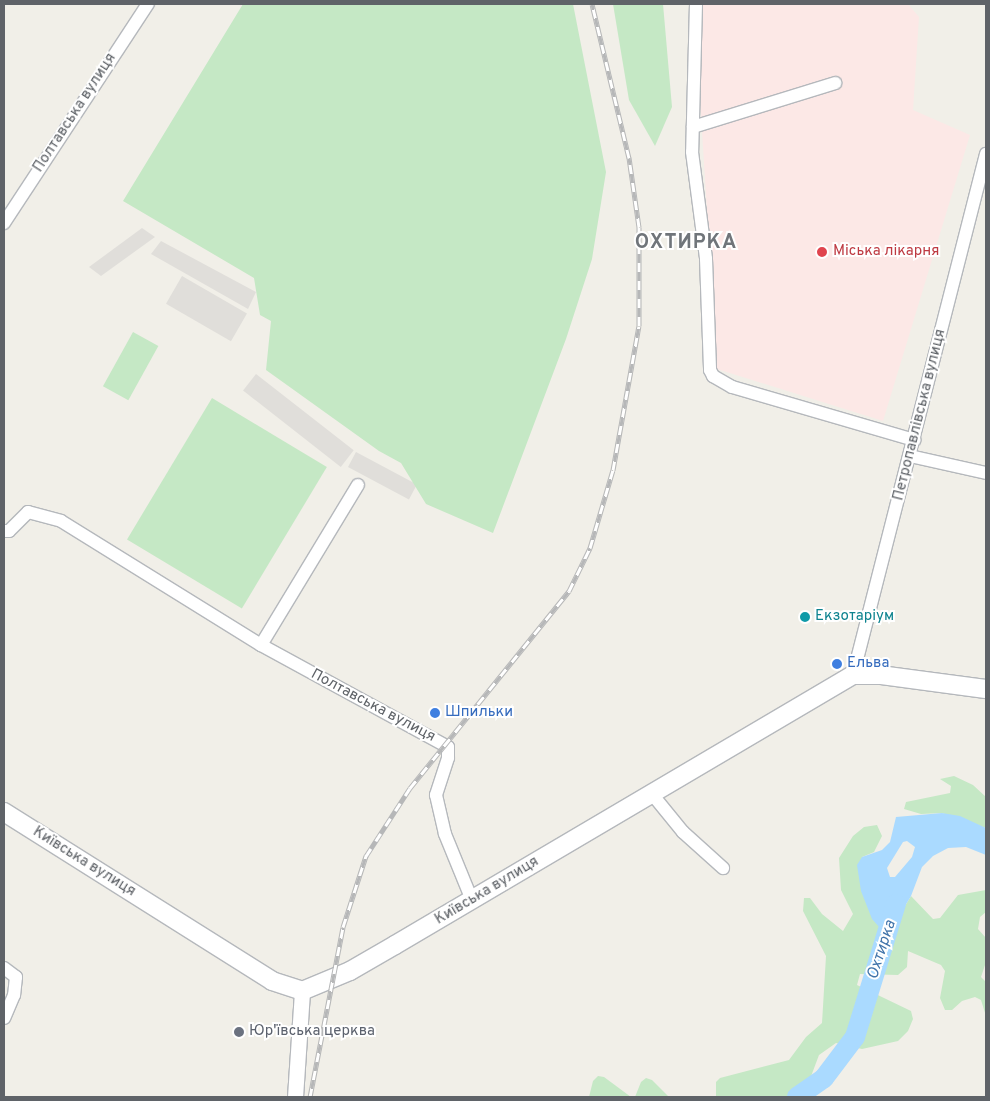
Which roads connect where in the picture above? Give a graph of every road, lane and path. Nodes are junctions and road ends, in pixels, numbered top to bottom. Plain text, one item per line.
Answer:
1 (148, 4) edge
2 (696, 4) edge
3 (835, 83) dead end
4 (693, 127) junction
5 (986, 154) edge
6 (984, 171) edge
7 (4, 223) edge
8 (914, 440) junction
9 (910, 456) junction
10 (986, 473) edge
11 (358, 484) dead end
12 (4, 531) edge
13 (261, 645) junction
14 (853, 675) junction
15 (986, 689) edge
16 (652, 794) junction
17 (4, 812) edge
18 (723, 868) dead end
19 (472, 900) junction
20 (4, 968) edge
21 (302, 991) junction
22 (4, 1018) edge
23 (295, 1097) edge

1 - 7 street, Полтавська вулиця
2 - 4 street
3 - 4 street
4 - 8 street
5 - 6 street, Петропавлівська вулиця
6 - 8 street, Петропавлівська вулиця
8 - 9 street, Петропавлівська вулиця
9 - 10 street
9 - 14 street, Петропавлівська вулиця
11 - 13 street
12 - 13 street, Полтавська вулиця
13 - 19 street, Полтавська вулиця
14 - 15 main road
14 - 16 main road, Київська вулиця
16 - 18 street
16 - 19 main road, Київська вулиця
17 - 21 main road, Київська вулиця
19 - 21 main road, Київська вулиця
20 - 22 street
21 - 23 street

